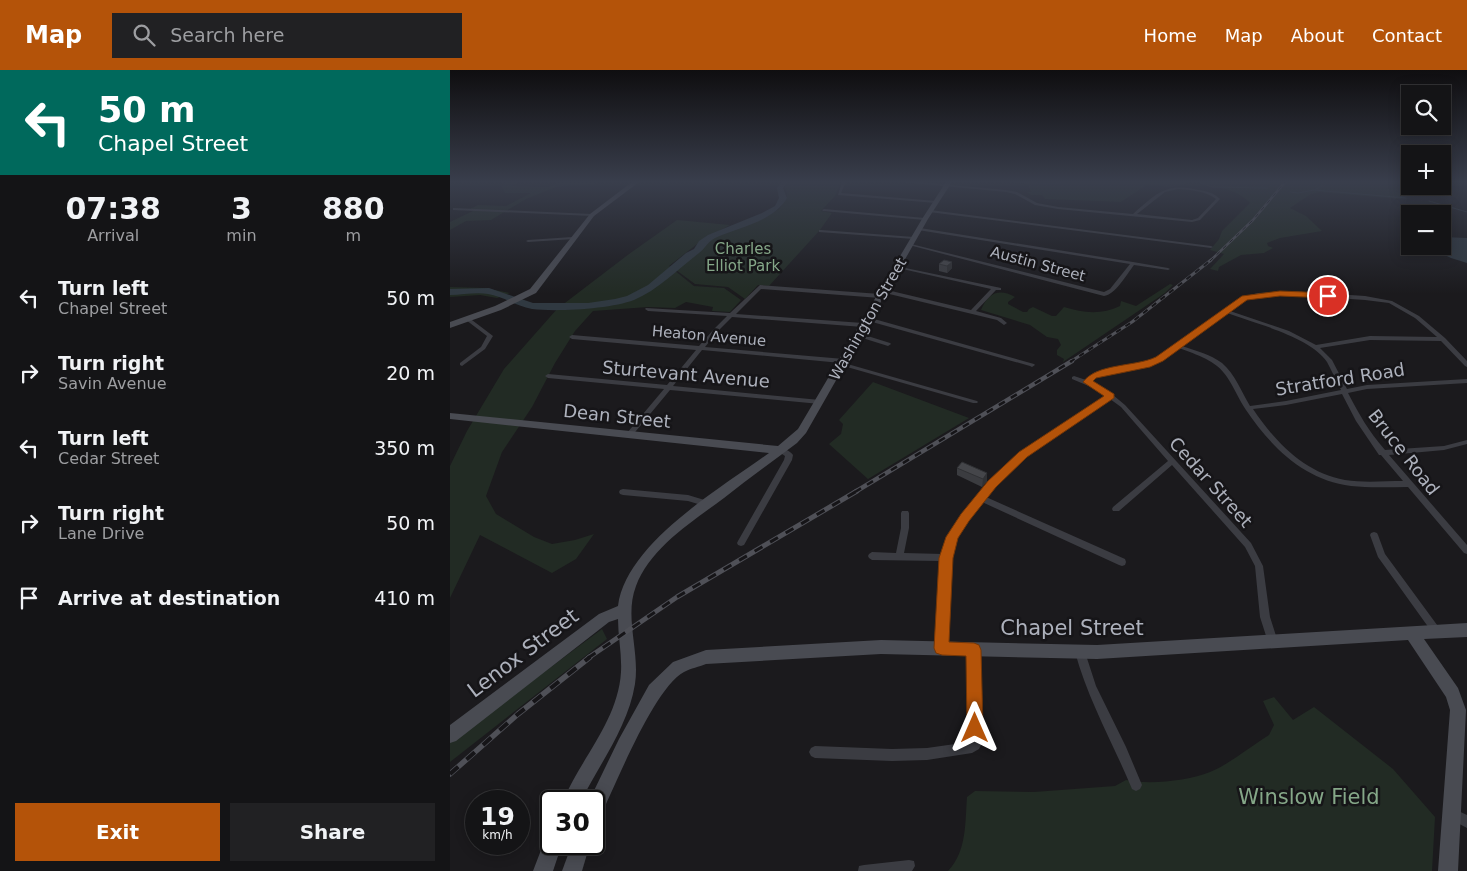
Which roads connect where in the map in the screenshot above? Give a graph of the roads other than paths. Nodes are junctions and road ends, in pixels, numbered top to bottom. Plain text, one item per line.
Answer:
1 (588, 219) edge
2 (925, 219) edge
3 (967, 219) edge
4 (920, 229) junction
5 (821, 231) dead end
6 (572, 238) junction
7 (528, 241) dead end
8 (912, 242) junction
9 (1211, 247) dead end
10 (1133, 263) junction
11 (898, 267) junction
12 (1168, 269) dead end
13 (882, 293) junction
14 (648, 309) dead end
15 (1225, 310) junction
16 (972, 312) junction
17 (732, 314) junction
18 (468, 319) junction
19 (865, 322) junction
20 (1004, 322) dead end
21 (450, 325) edge
22 (858, 335) junction
23 (572, 337) dead end
24 (1443, 339) junction
25 (888, 344) dead end
26 (1178, 346) junction
27 (1315, 347) junction
28 (700, 348) junction
29 (843, 362) junction
30 (462, 364) dead end
31 (1032, 365) dead end
32 (1467, 365) edge
33 (548, 376) dead end
34 (1074, 378) dead end
35 (1467, 381) edge
36 (1087, 382) junction
37 (667, 388) junction
38 (1344, 391) junction
39 (1111, 396) junction
40 (820, 402) junction
41 (976, 402) dead end
42 (1248, 408) junction
43 (450, 416) edge
44 (628, 434) junction
45 (1467, 442) edge
46 (780, 450) junction
47 (1382, 453) junction
48 (1172, 461) junction
49 (1408, 484) junction
50 (623, 492) dead end
51 (981, 498) junction
52 (708, 504) junction
53 (1116, 509) dead end
54 (906, 513) dead end
55 (1374, 535) dead end
56 (741, 543) dead end
57 (1467, 552) edge
58 (872, 556) dead end
59 (899, 557) junction
60 (946, 558) junction
61 (1122, 562) dead end
62 (625, 609) junction
63 (1467, 630) edge
64 (1437, 632) junction
65 (1411, 633) junction
66 (1273, 642) junction
67 (942, 648) junction
68 (974, 650) junction
69 (1080, 652) junction
70 (450, 735) edge
71 (815, 752) dead end
72 (1136, 785) dead end
73 (578, 790) edge
74 (604, 790) edge
75 (1460, 818) edge
76 (549, 855) edge
77 (577, 855) edge
78 (909, 866) dead end
79 (543, 871) edge
80 (572, 871) edge
81 (864, 871) edge
82 (1448, 871) edge

1 - 6 main road
2 - 4 main road, Washington Street
3 - 9 street
4 - 8 main road, Washington Street
4 - 10 street
5 - 8 street, Austin Street
6 - 7 street
6 - 18 main road
8 - 10 street, Austin Street
8 - 11 main road, Washington Street
10 - 12 street
11 - 13 main road, Washington Street
11 - 16 street
13 - 16 street
13 - 17 street
13 - 19 main road, Washington Street
14 - 17 street
15 - 24 street
15 - 26 street
15 - 27 street, Bruce Road
16 - 20 street
17 - 19 street
17 - 28 street
18 - 21 main road
18 - 30 street
19 - 22 main road, Washington Street
19 - 31 street
22 - 25 street
22 - 29 main road, Washington Street
23 - 28 street, Heaton Avenue
24 - 27 street
24 - 32 street
26 - 36 street
26 - 42 street
27 - 38 street, Bruce Road
28 - 29 street, Heaton Avenue
28 - 37 street
29 - 40 main road, Washington Street
29 - 41 street, Heaton Avenue
33 - 37 street, Sturtevant Avenue
34 - 36 street, Cedar Street
35 - 38 street, Stratford Road
36 - 39 street, Cedar Street
37 - 40 street, Sturtevant Avenue
37 - 44 street
38 - 42 street, Stratford Road
38 - 47 street, Bruce Road
39 - 48 street, Cedar Street
39 - 51 street
40 - 46 main road, Washington Street
42 - 49 street
43 - 44 main road, Dean Street
44 - 46 main road, Dean Street
45 - 47 street
46 - 52 main road, Washington Street
46 - 56 street
47 - 49 street, Bruce Road
48 - 53 street
48 - 66 street, Cedar Street
49 - 57 street, Bruce Road
50 - 52 street
51 - 60 street
51 - 61 street
52 - 62 main road, Washington Street
54 - 59 street
55 - 64 street
58 - 59 street
59 - 60 street
60 - 67 street
62 - 70 main road, Lenox Street
62 - 73 main road, Washington Street
63 - 64 main road, Chapel Street
64 - 65 main road, Chapel Street
65 - 66 main road, Chapel Street
65 - 75 main road
66 - 69 main road, Chapel Street
67 - 68 main road, Chapel Street
67 - 74 main road, Chapel Street
68 - 69 main road, Chapel Street
68 - 71 street
69 - 72 street
75 - 82 main road
76 - 79 main road
77 - 80 main road
78 - 81 street

